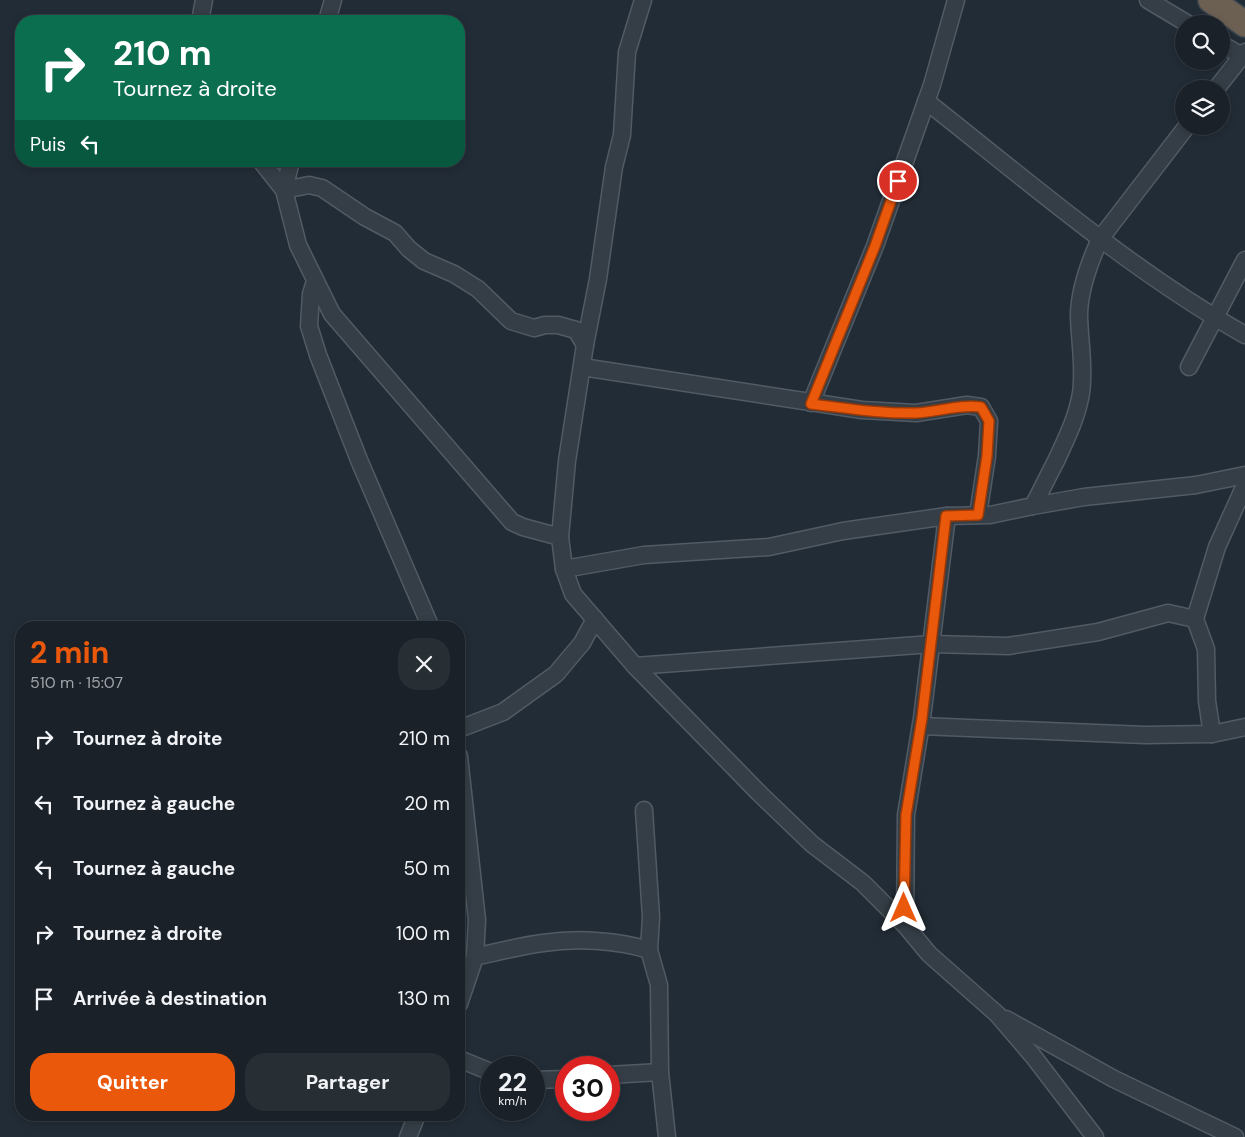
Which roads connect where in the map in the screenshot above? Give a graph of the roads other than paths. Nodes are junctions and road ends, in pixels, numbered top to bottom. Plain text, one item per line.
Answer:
1 (204, 0) edge
2 (333, 0) edge
3 (643, 0) edge
4 (956, 0) edge
5 (1148, 0) edge
6 (1211, 0) edge
7 (201, 15) edge
8 (329, 15) edge
9 (1175, 16) edge
10 (1245, 24) edge
11 (1230, 48) edge
12 (1243, 54) edge
13 (1223, 80) edge
14 (926, 101) junction
15 (1180, 135) edge
16 (267, 167) edge
17 (290, 167) edge
18 (284, 190) junction
19 (1100, 239) junction
20 (1245, 260) edge
21 (315, 281) junction
22 (1215, 318) junction
23 (1245, 335) edge
24 (584, 345) junction
25 (582, 367) junction
26 (1189, 367) dead end
27 (811, 404) junction
28 (1245, 474) edge
29 (1245, 485) edge
30 (1033, 506) junction
31 (978, 515) junction
32 (946, 516) junction
33 (560, 537) junction
34 (564, 569) junction
35 (595, 618) junction
36 (1194, 619) junction
37 (428, 621) edge
38 (932, 644) junction
39 (635, 666) junction
40 (921, 726) junction
41 (465, 727) edge
42 (1245, 727) edge
43 (1212, 734) junction
44 (465, 807) edge
45 (644, 810) dead end
46 (904, 925) junction
47 (649, 950) junction
48 (475, 957) junction
49 (465, 986) edge
50 (997, 1014) junction
51 (465, 1061) edge
52 (480, 1068) edge
53 (660, 1072) junction
54 (620, 1074) edge
55 (415, 1121) edge
56 (408, 1137) edge
57 (667, 1137) edge
58 (1095, 1137) edge
59 (1234, 1137) edge

1 - 7 street
2 - 8 street
3 - 24 street
4 - 14 street
5 - 9 street
6 - 10 highway
11 - 12 street
12 - 13 street
14 - 19 street
14 - 27 street
15 - 19 street
16 - 18 street
17 - 18 street
18 - 21 street
18 - 24 street
19 - 22 street
19 - 30 street
20 - 22 street
21 - 33 street
21 - 37 street
22 - 23 street
22 - 26 street
24 - 25 street
25 - 27 street
25 - 33 street
27 - 31 street
28 - 30 street
29 - 36 street
30 - 31 street
31 - 32 street
32 - 34 street
32 - 38 street
33 - 34 street
34 - 35 street
35 - 39 street
35 - 41 street
36 - 38 street
36 - 43 street
38 - 39 street
38 - 40 street
39 - 46 street
40 - 43 street
40 - 46 street
42 - 43 street
44 - 48 street
45 - 47 street
46 - 50 street
47 - 48 street
47 - 53 street
48 - 49 street
50 - 58 street
50 - 59 street
51 - 52 street
53 - 54 street
53 - 57 street
55 - 56 street

